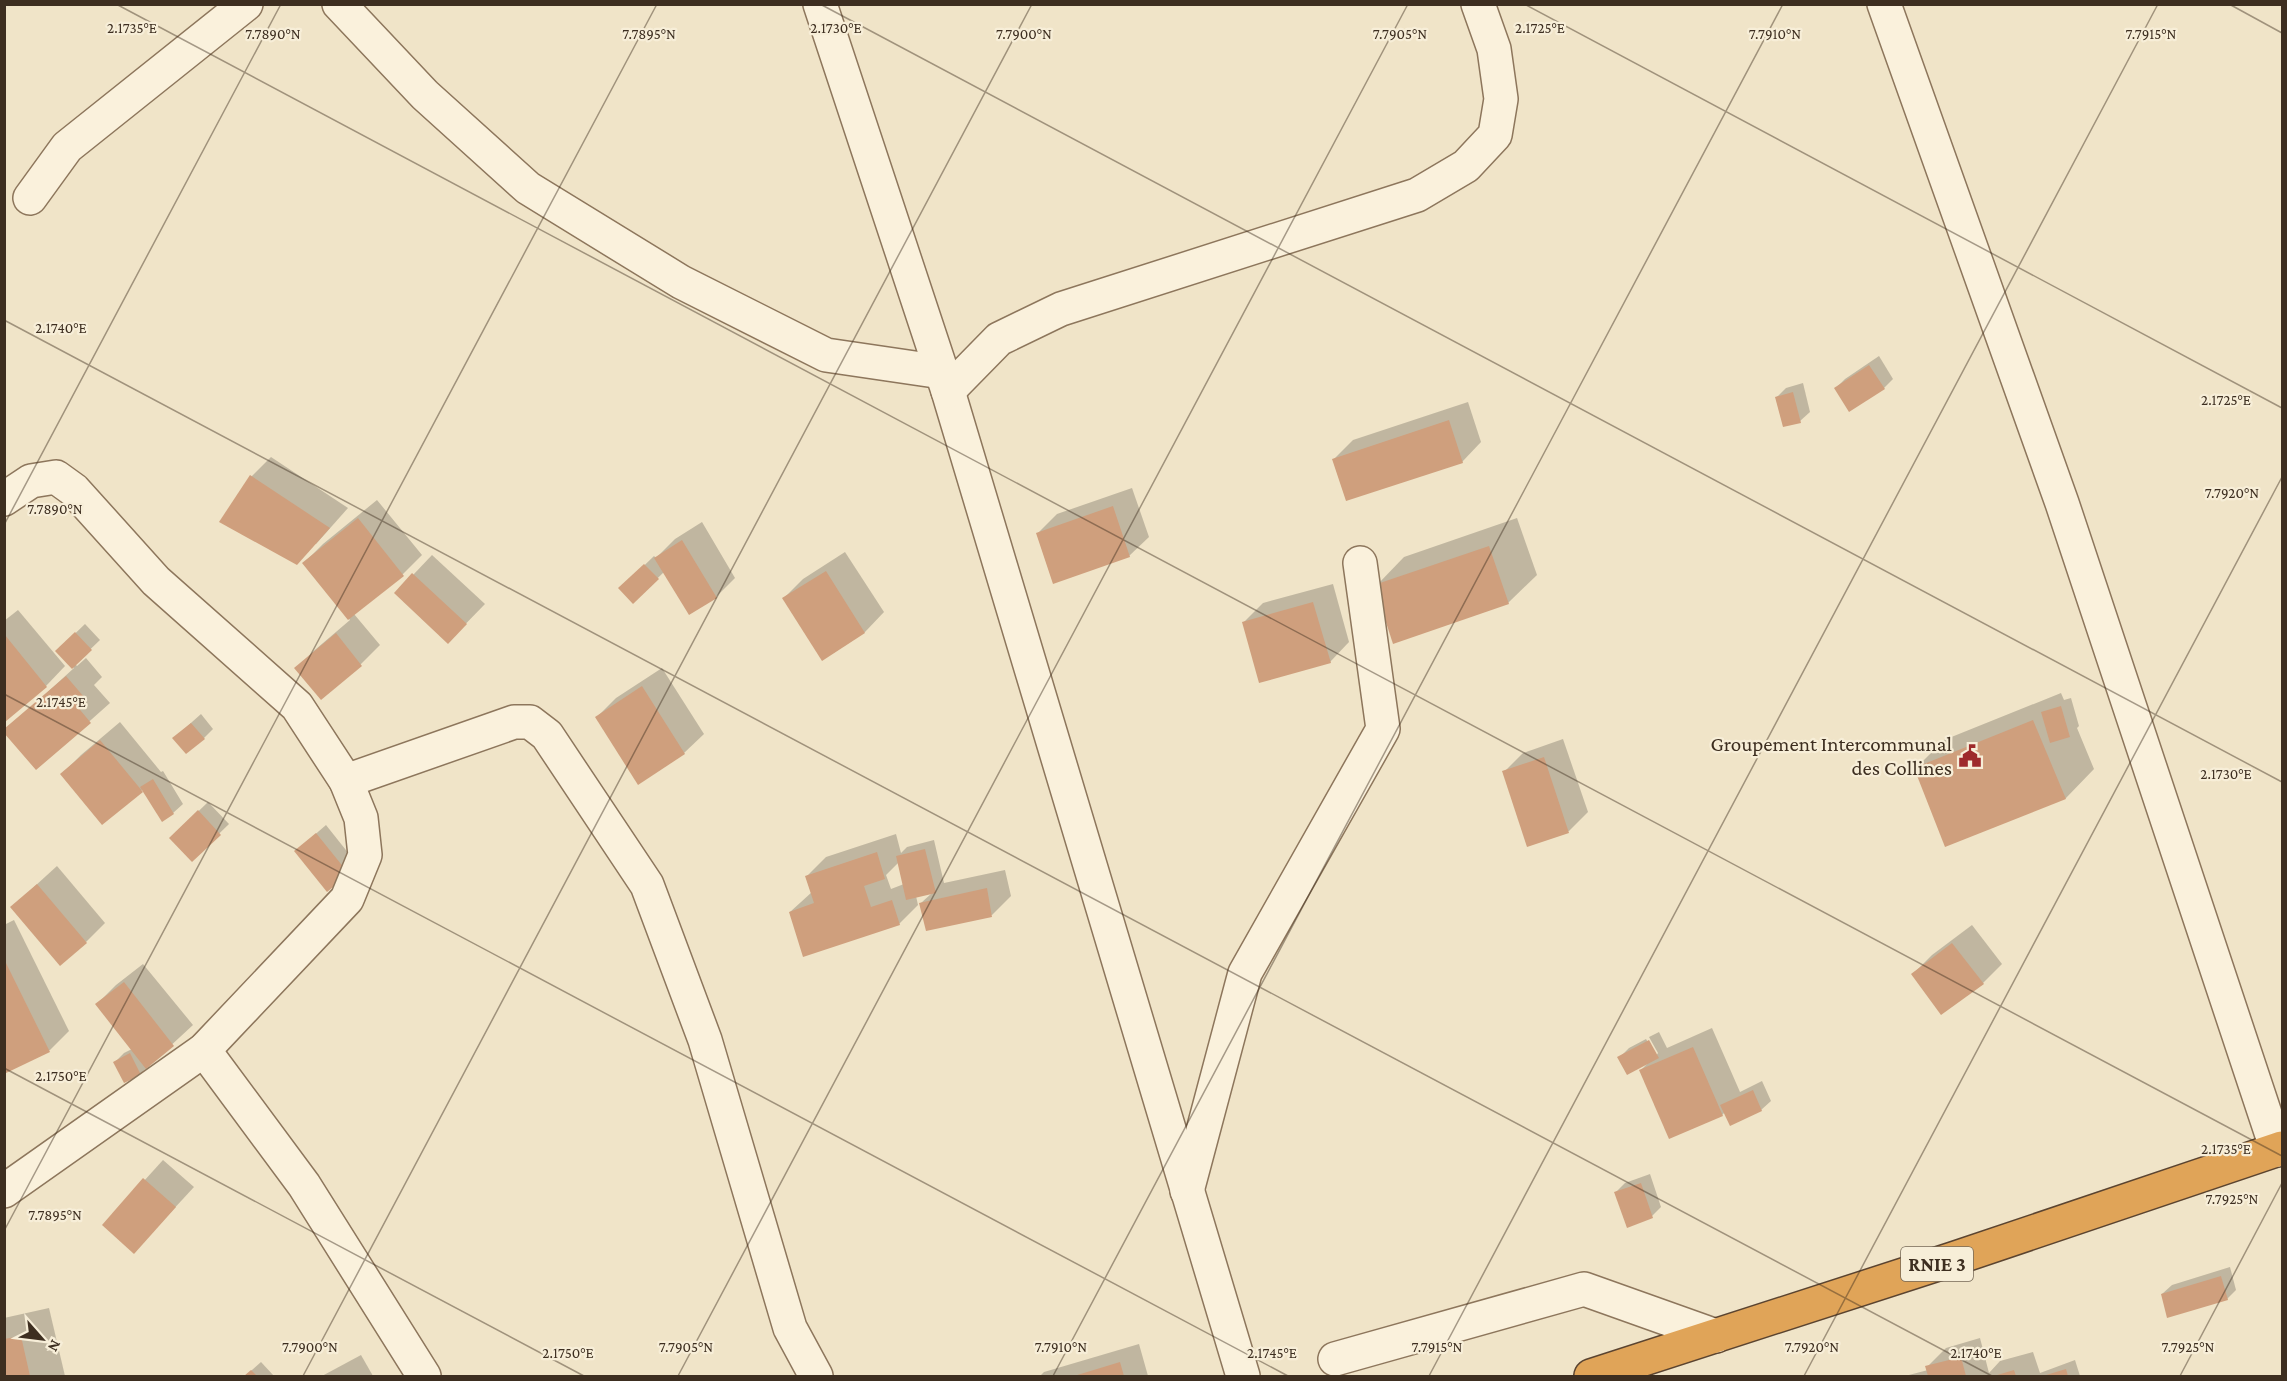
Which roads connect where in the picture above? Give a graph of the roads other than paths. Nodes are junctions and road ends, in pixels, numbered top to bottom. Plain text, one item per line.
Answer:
1 (246, 4) edge
2 (339, 4) edge
3 (820, 4) edge
4 (1478, 4) edge
5 (1884, 4) edge
6 (30, 198) dead end
7 (945, 381) junction
8 (4, 500) edge
9 (1360, 563) dead end
10 (346, 781) junction
11 (204, 1050) junction
12 (2280, 1149) edge
13 (4, 1191) edge
14 (1187, 1191) junction
15 (1716, 1336) junction
16 (1335, 1359) dead end
17 (424, 1377) edge
18 (816, 1377) edge
19 (1243, 1377) edge
20 (1591, 1377) edge

1 - 6 street
2 - 7 street
3 - 7 street
4 - 7 street
5 - 12 street
7 - 14 street
8 - 10 street
9 - 14 street
10 - 11 street
10 - 18 street
11 - 13 street
11 - 17 street
12 - 15 highway, RNIE 3
14 - 19 street
15 - 16 street
15 - 20 highway, RNIE 3

